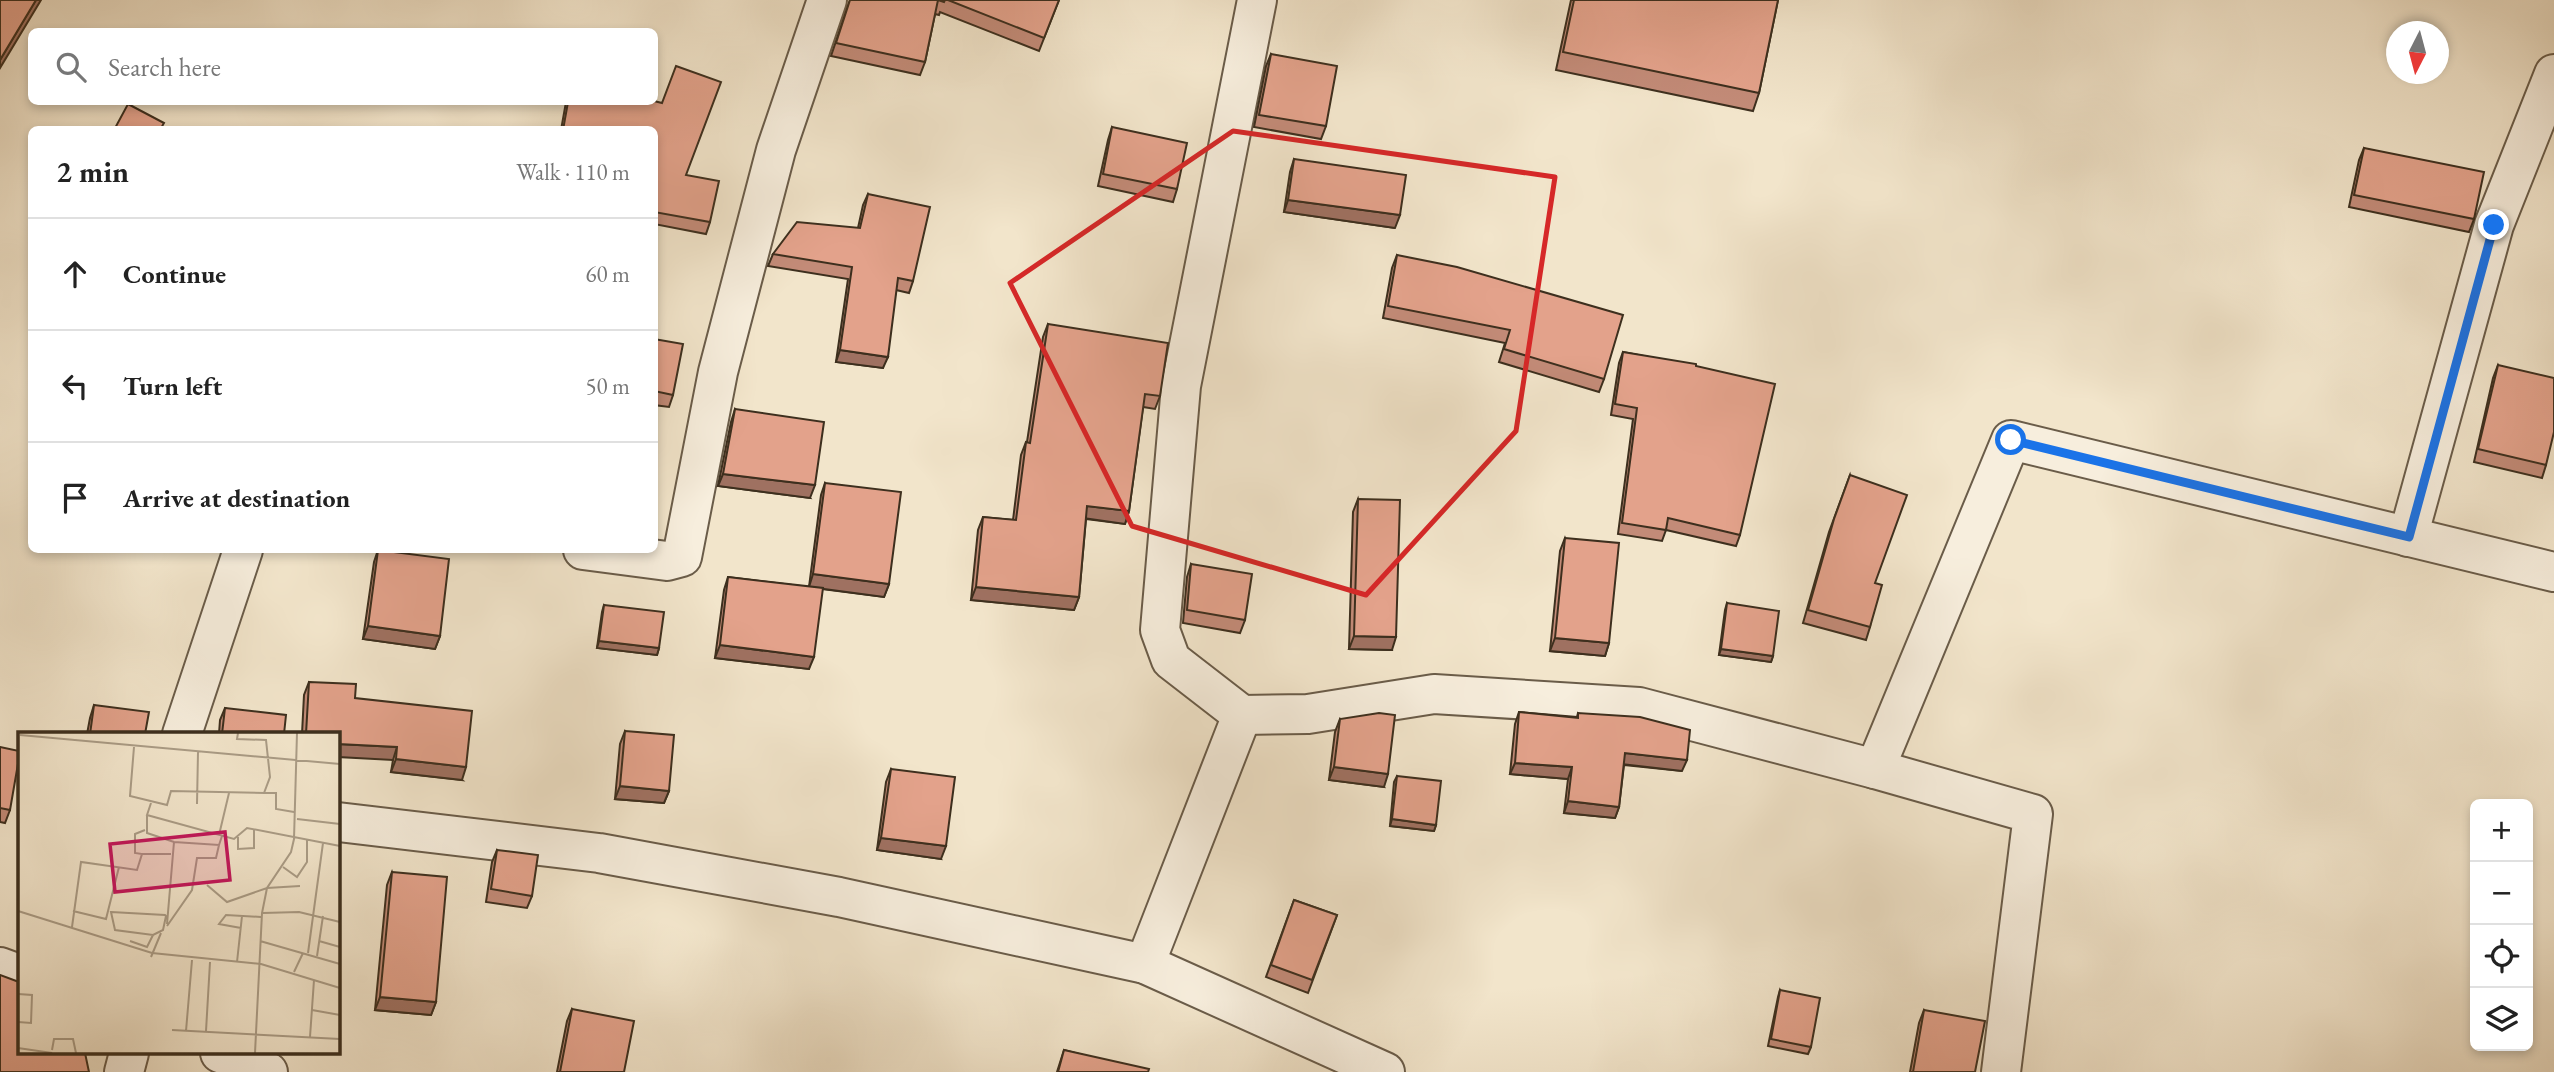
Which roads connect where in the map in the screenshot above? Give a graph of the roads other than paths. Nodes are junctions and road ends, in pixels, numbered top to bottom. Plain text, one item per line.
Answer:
1 (827, 0) edge
2 (1257, 0) edge
3 (2554, 75) edge
4 (2409, 537) junction
5 (242, 553) edge
6 (606, 553) edge
7 (2554, 572) edge
8 (1242, 715) junction
9 (183, 732) edge
10 (1875, 769) junction
11 (340, 822) edge
12 (1145, 964) junction
13 (0, 967) edge
14 (18, 974) edge
15 (130, 1054) edge
16 (223, 1054) edge
17 (124, 1072) edge
18 (268, 1072) edge
19 (1385, 1072) edge
20 (2001, 1072) edge

1 - 6 street
2 - 8 street
3 - 4 street
4 - 7 street
4 - 10 street
5 - 9 street
8 - 10 street
8 - 12 street
10 - 20 street
11 - 12 street
12 - 19 street
13 - 14 street
15 - 17 street
16 - 18 street

